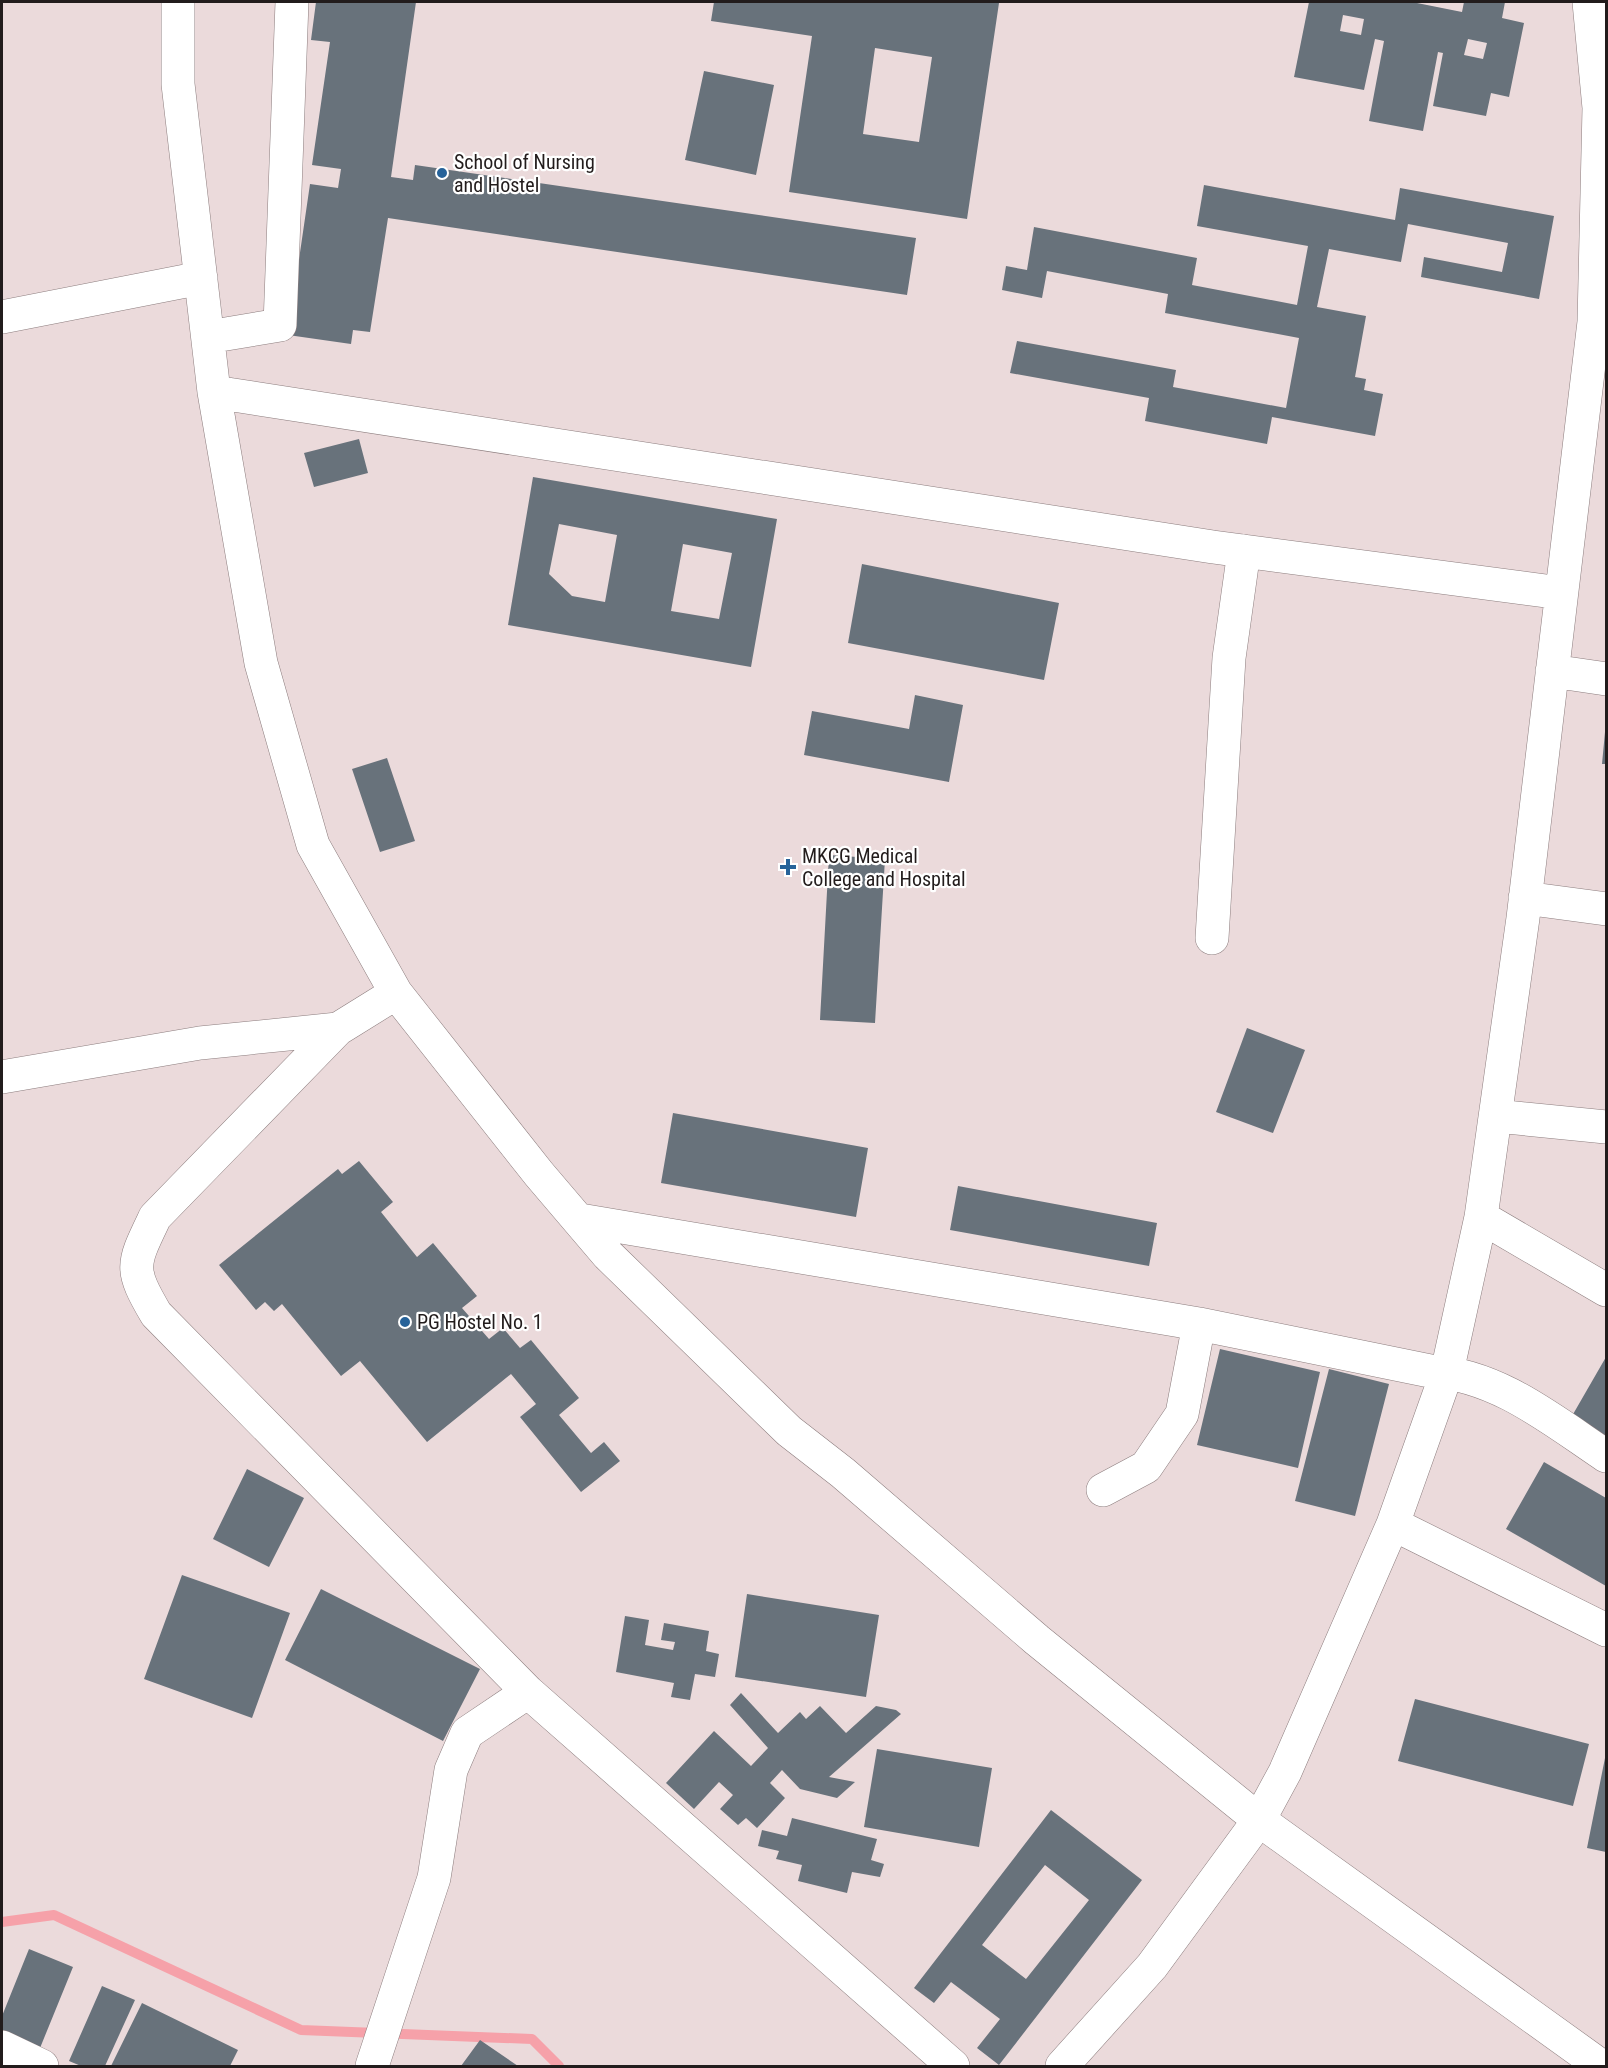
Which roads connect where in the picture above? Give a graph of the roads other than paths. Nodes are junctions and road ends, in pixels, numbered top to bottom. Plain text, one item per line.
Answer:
1 (178, 2) edge
2 (292, 2) edge
3 (1589, 2) edge
4 (201, 278) junction
5 (1601, 281) edge
6 (2, 317) edge
7 (208, 337) junction
8 (214, 392) junction
9 (1244, 551) junction
10 (1561, 593) junction
11 (1552, 671) junction
12 (1606, 679) edge
13 (1525, 898) junction
14 (1606, 909) edge
15 (1212, 938) dead end
16 (396, 993) junction
17 (338, 1029) junction
18 (2, 1077) edge
19 (1496, 1116) junction
20 (1606, 1126) edge
21 (1481, 1217) junction
22 (579, 1220) junction
23 (1606, 1290) edge
24 (1199, 1324) junction
25 (1447, 1372) junction
26 (1606, 1456) edge
27 (1102, 1490) dead end
28 (1393, 1524) junction
29 (1606, 1630) edge
30 (528, 1692) junction
31 (1259, 1820) junction
32 (2, 2048) edge
33 (374, 2060) edge
34 (42, 2067) edge
35 (953, 2067) edge
36 (1062, 2067) edge
37 (1601, 2067) edge

1 - 4 street
2 - 7 street
3 - 5 street
4 - 6 street
4 - 7 street
5 - 10 street
7 - 8 street
8 - 9 street
8 - 16 street
9 - 10 street
9 - 15 street
10 - 11 street
11 - 12 street
11 - 13 street
13 - 14 street
13 - 19 street
16 - 17 street
16 - 22 street
17 - 18 street
17 - 30 street
19 - 20 street
19 - 21 street
21 - 23 street
21 - 25 street
22 - 24 street
22 - 31 street
24 - 25 street
24 - 27 street
25 - 26 street
25 - 28 street
28 - 29 street
28 - 31 street
30 - 33 street
30 - 35 street
31 - 36 street
31 - 37 street
32 - 34 street

